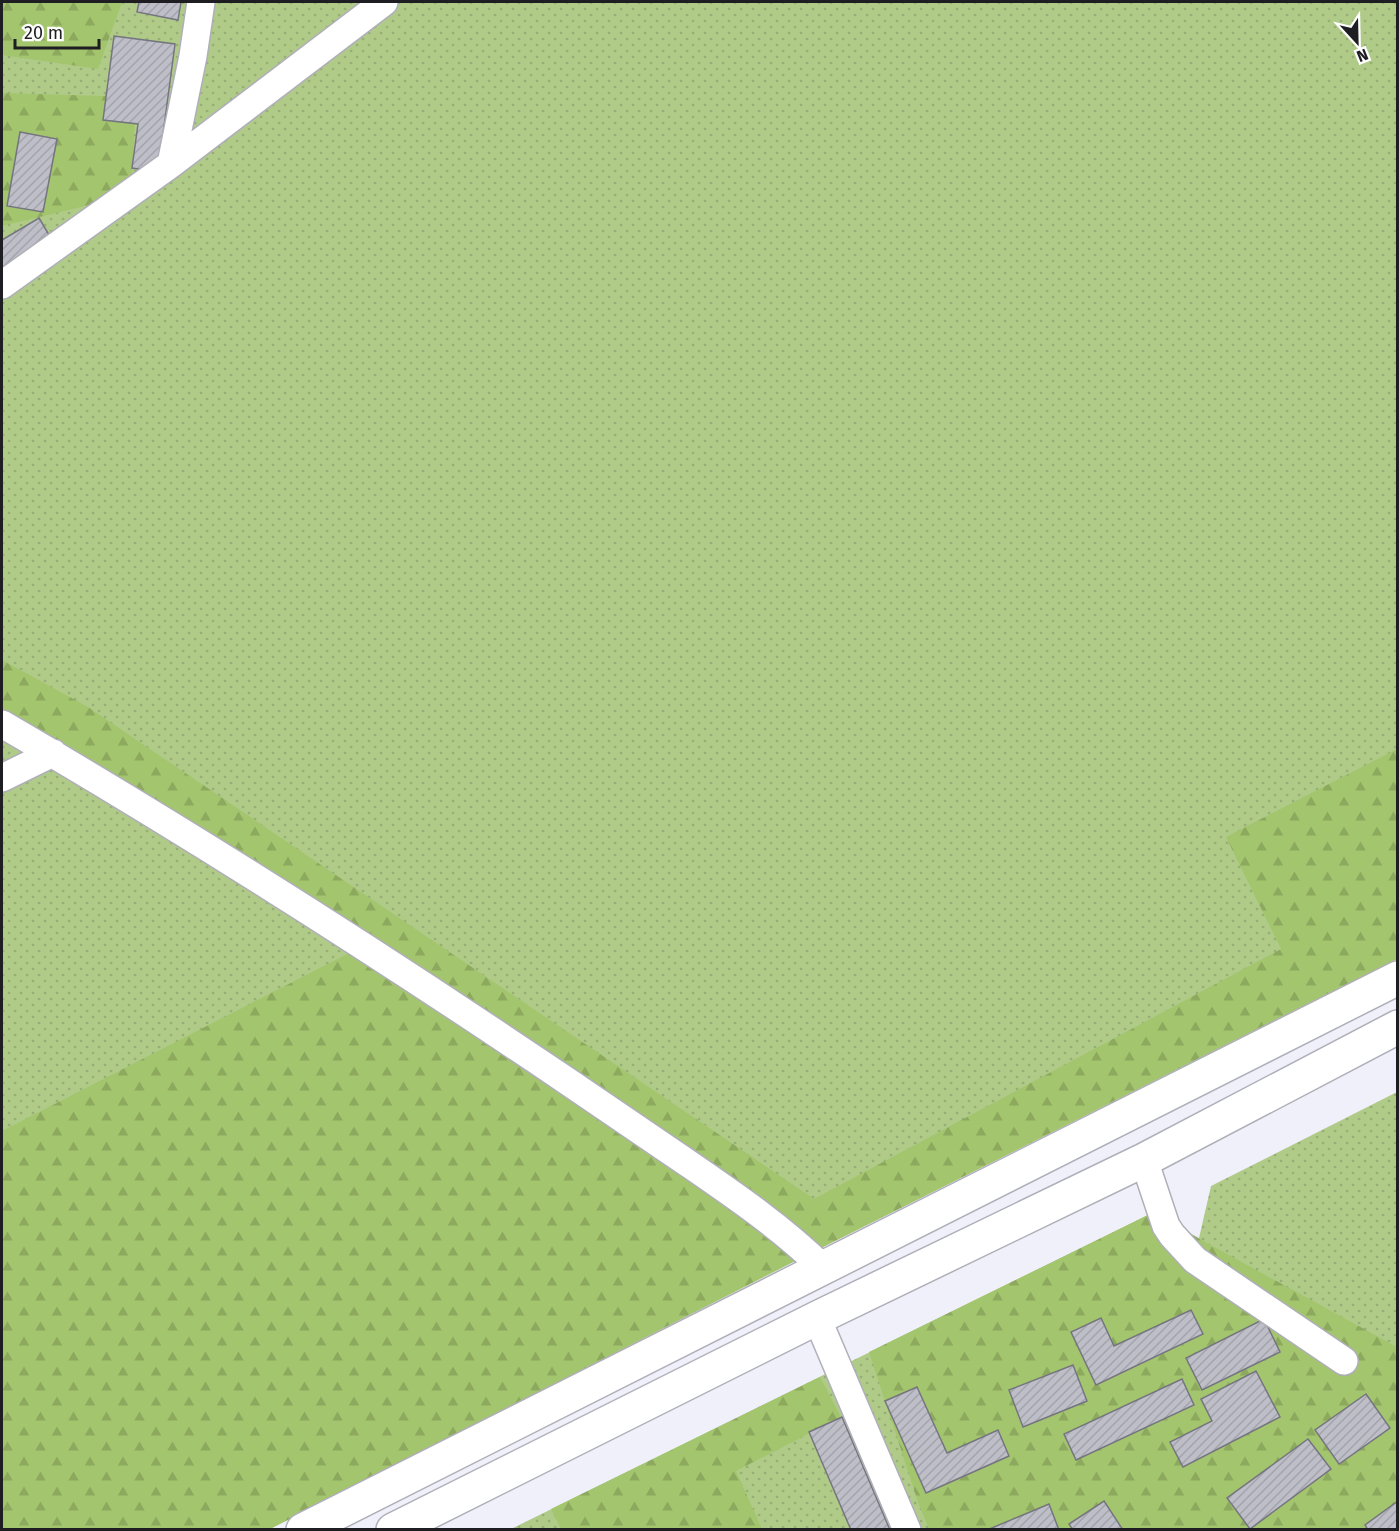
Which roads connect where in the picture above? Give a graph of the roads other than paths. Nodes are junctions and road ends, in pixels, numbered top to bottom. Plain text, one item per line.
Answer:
1 (201, 2) edge
2 (384, 2) edge
3 (171, 164) junction
4 (2, 285) edge
5 (2, 724) edge
6 (53, 753) junction
7 (2, 778) edge
8 (1398, 978) edge
9 (1398, 1028) edge
10 (1144, 1160) junction
11 (823, 1268) junction
12 (817, 1318) junction
13 (1344, 1361) dead end
14 (303, 1530) edge
15 (393, 1530) edge
16 (907, 1530) edge

1 - 3 lane
2 - 3 lane
3 - 4 lane
5 - 6 lane
6 - 7 lane
6 - 11 lane
8 - 11 highway
9 - 10 highway
10 - 12 highway
10 - 13 lane
11 - 14 highway
12 - 15 highway
12 - 16 lane

